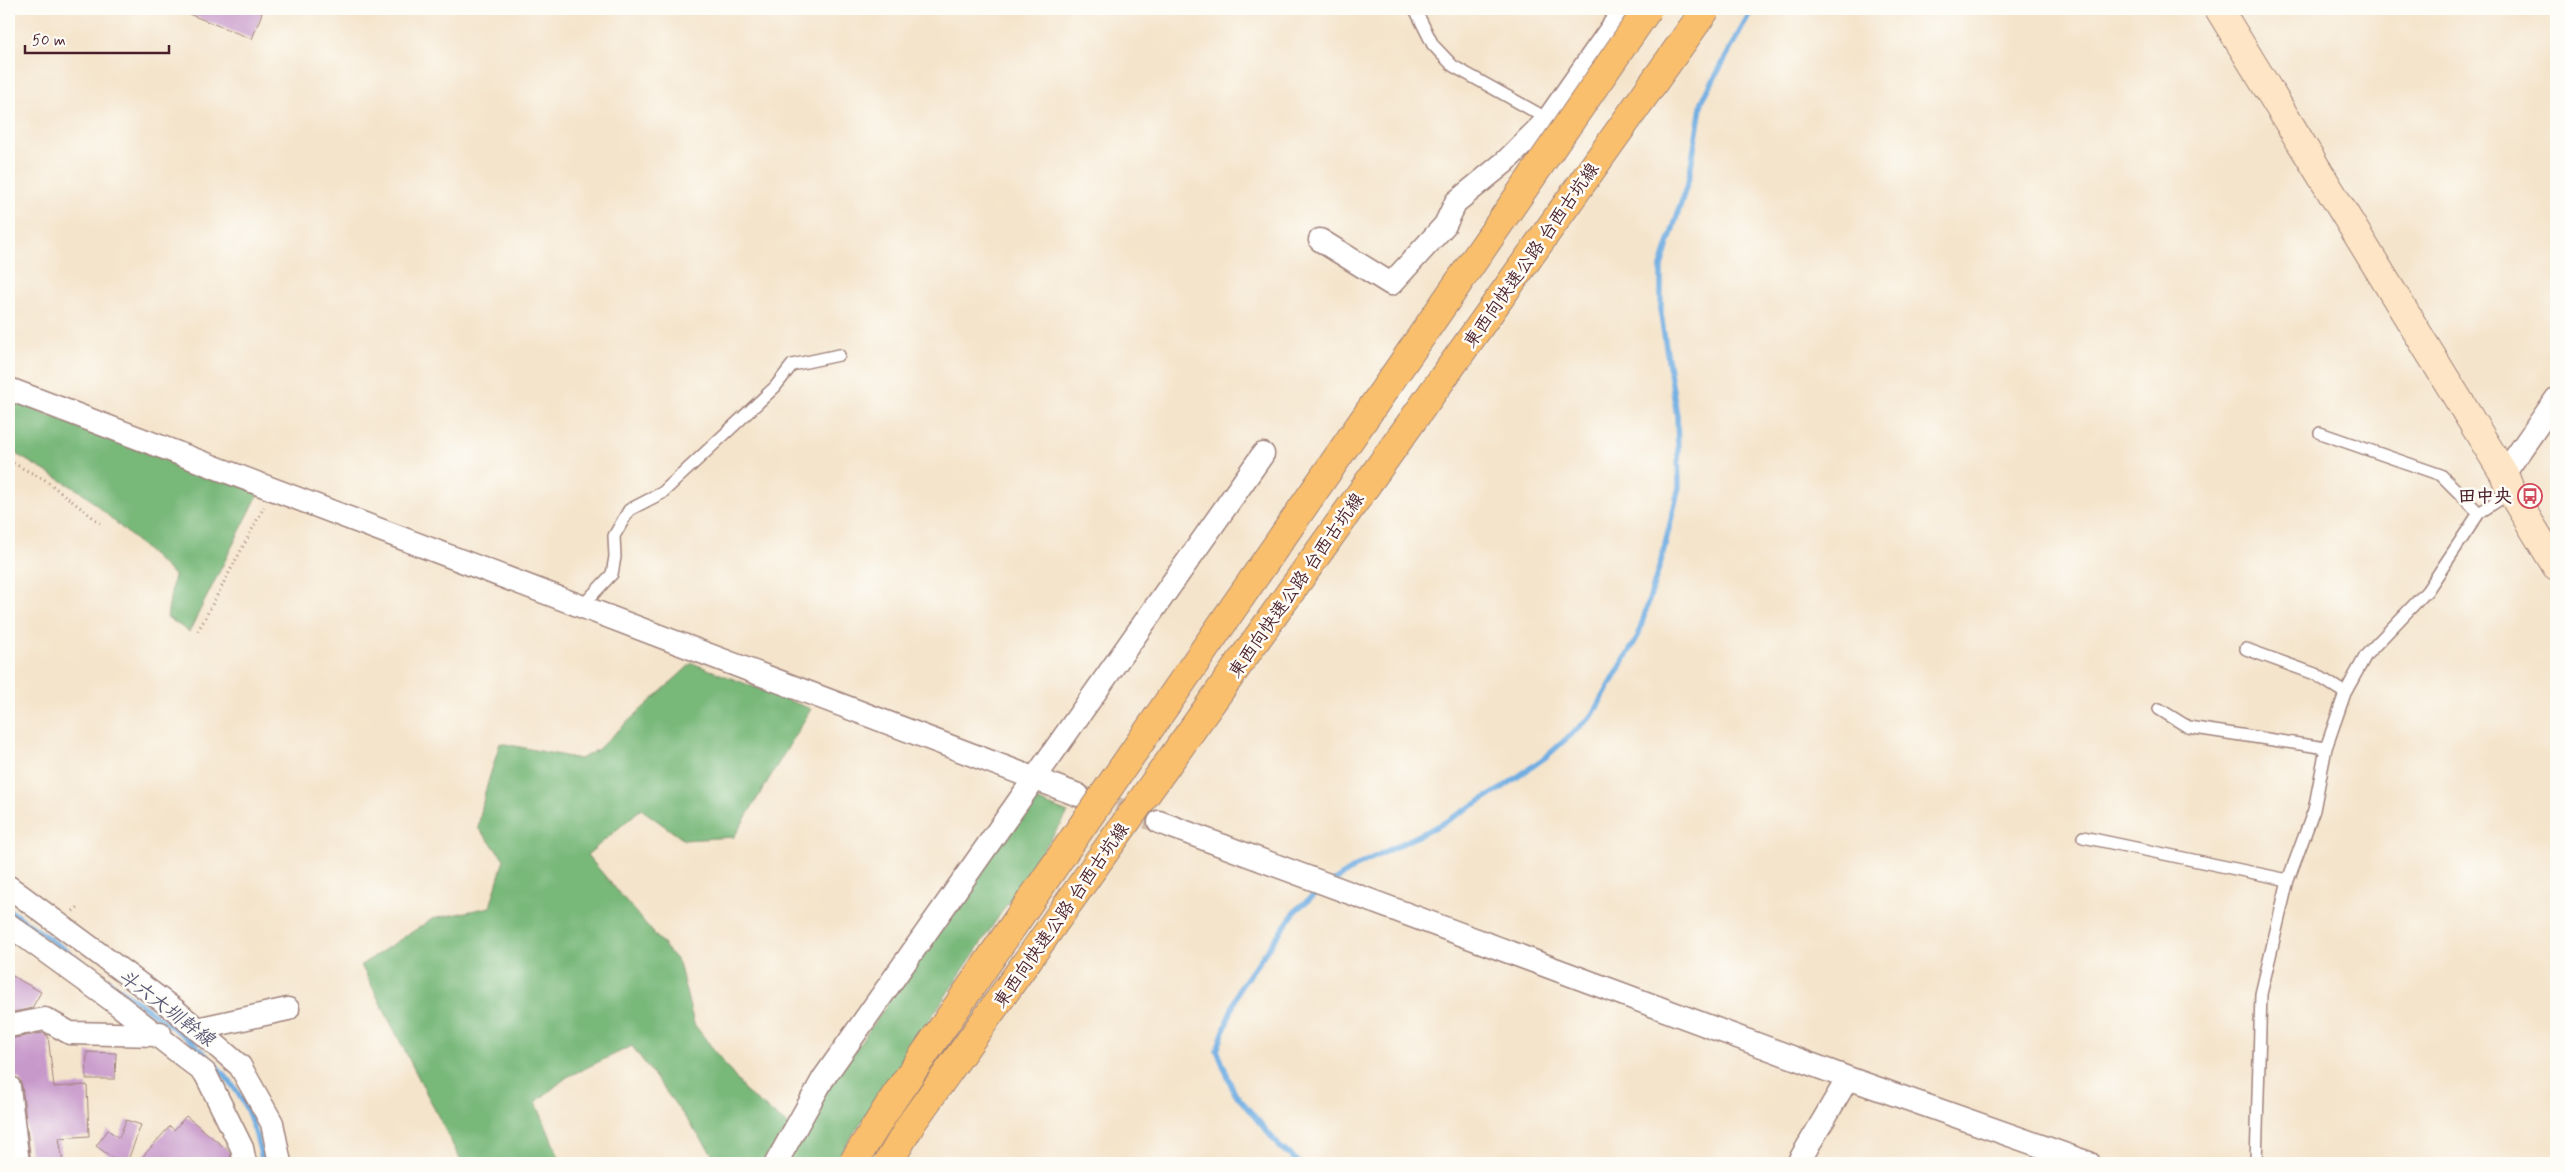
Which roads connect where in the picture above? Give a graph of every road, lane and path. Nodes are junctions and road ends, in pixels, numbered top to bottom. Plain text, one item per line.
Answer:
1 (1415, 9) edge
2 (1625, 9) edge
3 (1648, 9) edge
4 (1706, 9) edge
5 (2219, 9) edge
6 (1548, 119) junction
7 (1320, 240) dead end
8 (839, 355) dead end
9 (9, 389) edge
10 (2556, 399) edge
11 (2320, 433) dead end
12 (1263, 454) dead end
13 (9, 461) edge
14 (2508, 483) junction
15 (274, 489) junction
16 (2479, 513) junction
17 (100, 523) dead end
18 (2556, 566) edge
19 (582, 606) junction
20 (198, 631) dead end
21 (2246, 649) dead end
22 (2345, 693) junction
23 (2159, 709) dead end
24 (2326, 748) junction
25 (1035, 780) junction
26 (1078, 795) tunnel mouth
27 (1159, 822) tunnel mouth
28 (2083, 837) dead end
29 (2288, 880) junction
30 (9, 887) edge
31 (9, 925) edge
32 (288, 1009) dead end
33 (174, 1010) junction
34 (9, 1026) edge
35 (197, 1029) junction
36 (158, 1035) junction
37 (1848, 1078) junction
38 (9, 1087) edge
39 (18, 1163) edge
40 (245, 1163) edge
41 (280, 1163) edge
42 (776, 1163) edge
43 (853, 1163) edge
44 (888, 1163) edge
45 (1798, 1163) edge
46 (2086, 1163) edge
47 (2256, 1163) edge

1 - 6 lane
2 - 6 street
3 - 43 highway, 東西向快速公路 台西古坑線, bridge
4 - 44 highway, 東西向快速公路 台西古坑線, bridge
5 - 14 street
6 - 7 street
8 - 19 lane
9 - 15 street
10 - 14 street
11 - 16 lane
12 - 25 street
13 - 17 path
14 - 16 lane
14 - 18 street
15 - 19 street
15 - 20 path
16 - 22 lane
19 - 25 street
21 - 22 lane
22 - 24 lane
23 - 24 lane
24 - 29 lane
25 - 26 street
25 - 42 street
27 - 37 street
28 - 29 lane
29 - 47 lane
30 - 33 street
31 - 36 street
32 - 35 street
33 - 35 street
33 - 36 street
34 - 36 street
35 - 41 street
36 - 40 street
37 - 45 street
37 - 46 street
38 - 39 street

